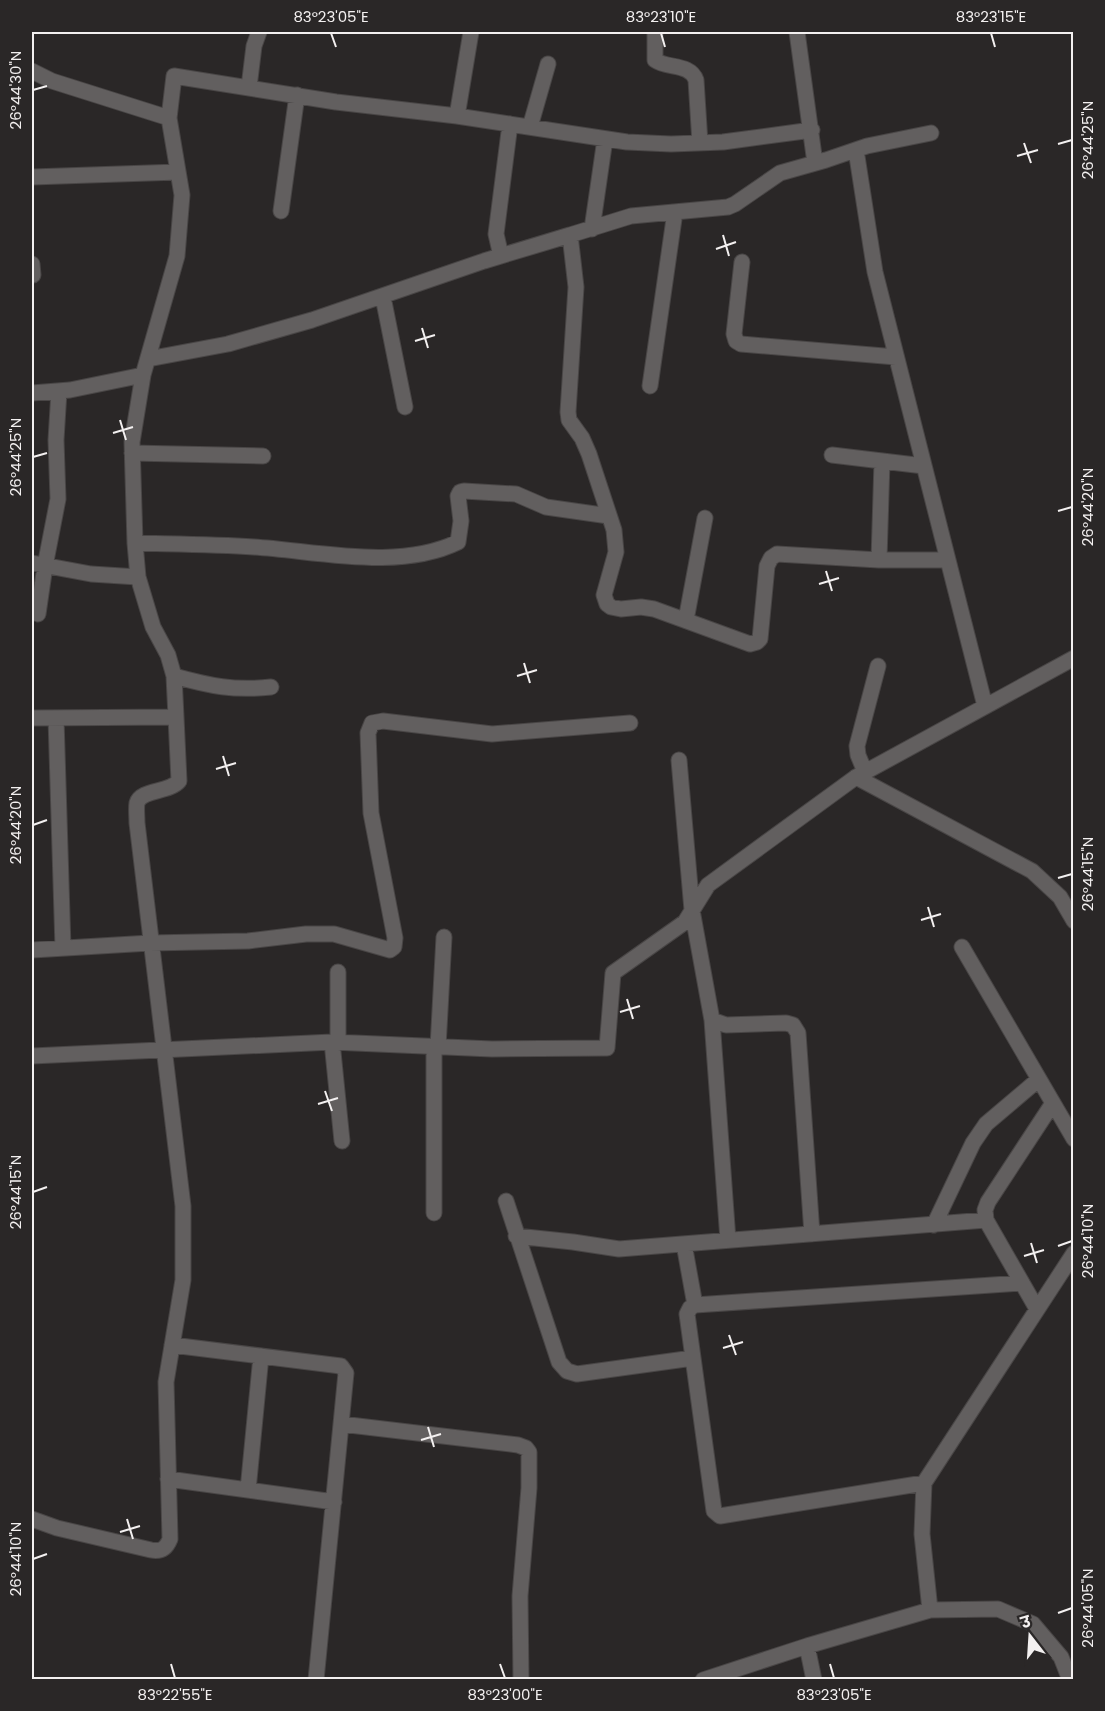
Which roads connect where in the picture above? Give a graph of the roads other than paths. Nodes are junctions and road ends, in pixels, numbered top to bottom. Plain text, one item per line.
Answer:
1 (259, 32) edge
2 (471, 32) edge
3 (655, 32) edge
4 (797, 32) edge
5 (548, 64) dead end
6 (32, 71) edge
7 (249, 87) junction
8 (297, 95) junction
9 (457, 116) junction
10 (169, 118) junction
11 (510, 124) junction
12 (530, 128) junction
13 (812, 130) junction
14 (931, 133) dead end
15 (605, 139) junction
16 (700, 143) junction
17 (856, 150) junction
18 (815, 163) junction
19 (178, 171) junction
20 (32, 177) edge
21 (281, 211) dead end
22 (675, 212) junction
23 (592, 229) junction
24 (570, 235) junction
25 (501, 256) junction
26 (742, 262) dead end
27 (383, 297) junction
28 (896, 357) junction
29 (148, 359) junction
30 (143, 375) junction
31 (650, 386) dead end
32 (59, 391) junction
33 (32, 393) edge
34 (405, 407) dead end
35 (132, 453) junction
36 (832, 455) dead end
37 (263, 456) dead end
38 (882, 461) junction
39 (924, 465) junction
40 (609, 516) junction
41 (705, 518) dead end
42 (135, 543) junction
43 (879, 560) junction
44 (947, 560) junction
45 (38, 565) edge
46 (138, 577) junction
47 (38, 614) dead end
48 (686, 620) junction
49 (1074, 658) edge
50 (878, 666) dead end
51 (174, 676) junction
52 (271, 687) dead end
53 (985, 706) junction
54 (177, 717) junction
55 (32, 718) edge
56 (56, 718) junction
57 (630, 723) dead end
58 (679, 760) dead end
59 (860, 774) junction
60 (692, 910) junction
61 (1074, 921) edge
62 (444, 937) dead end
63 (150, 943) junction
64 (962, 947) dead end
65 (63, 948) junction
66 (32, 950) edge
67 (338, 972) dead end
68 (712, 1020) junction
69 (335, 1042) junction
70 (436, 1047) junction
71 (164, 1050) junction
72 (32, 1056) edge
73 (1039, 1079) junction
74 (1053, 1103) junction
75 (1074, 1139) edge
76 (342, 1141) dead end
77 (506, 1201) dead end
78 (434, 1213) dead end
79 (986, 1220) junction
80 (934, 1225) junction
81 (812, 1234) junction
82 (516, 1236) junction
83 (728, 1240) junction
84 (684, 1244) junction
85 (1074, 1253) edge
86 (1022, 1283) junction
87 (695, 1305) junction
88 (1037, 1309) junction
89 (172, 1345) junction
90 (261, 1356) junction
91 (693, 1358) junction
92 (341, 1424) junction
93 (168, 1479) junction
94 (924, 1483) junction
95 (248, 1490) junction
96 (334, 1502) junction
97 (32, 1518) edge
98 (930, 1610) junction
99 (807, 1646) junction
100 (316, 1680) edge
101 (521, 1680) edge
102 (703, 1680) edge
103 (814, 1680) edge
104 (1070, 1680) edge

1 - 7 street
2 - 9 street
3 - 16 street
4 - 13 street
5 - 12 street
6 - 10 street
7 - 8 street
7 - 10 street
8 - 9 street
8 - 21 street
9 - 11 street
10 - 19 street
11 - 12 street
11 - 25 street
12 - 15 street
13 - 16 street
13 - 18 street
14 - 17 street
15 - 16 street
15 - 23 street
17 - 18 street
17 - 28 street
18 - 22 street
19 - 20 street
19 - 29 street
22 - 23 street
22 - 31 street
23 - 24 street
24 - 25 street
24 - 40 street
25 - 27 street
26 - 28 street
27 - 29 street
27 - 34 street
28 - 39 street
29 - 30 street
30 - 32 street
30 - 35 street
32 - 33 street
32 - 45 street
35 - 37 street
35 - 42 street
36 - 38 street
38 - 39 street
38 - 43 street
39 - 44 street
40 - 42 street
40 - 48 street
41 - 48 street
42 - 46 street
43 - 44 street
43 - 48 street
44 - 53 street
45 - 46 street
45 - 47 street
46 - 51 street
49 - 53 street
50 - 59 street
51 - 52 street
51 - 54 street
53 - 59 street
54 - 56 street
54 - 63 street
55 - 56 street
56 - 65 street
57 - 63 street
58 - 60 street
59 - 60 street
59 - 61 street
60 - 68 street
60 - 70 street
62 - 70 street
63 - 65 street
63 - 71 street
64 - 73 street
65 - 66 street
67 - 69 street
68 - 81 street
68 - 83 street
69 - 70 street
69 - 71 street
69 - 76 street
70 - 78 street
71 - 72 street
71 - 89 street
73 - 74 street
73 - 80 street
74 - 75 street
74 - 79 street
77 - 82 street
79 - 80 street
79 - 86 street
80 - 81 street
81 - 83 street
82 - 84 street
82 - 91 street
83 - 84 street
84 - 87 street
85 - 88 street
86 - 87 street
86 - 88 street
87 - 91 street
88 - 94 street
89 - 90 street
89 - 93 street
90 - 92 street
90 - 95 street
91 - 94 street
92 - 96 street
92 - 101 street
93 - 95 street
93 - 97 street
94 - 98 street
95 - 96 street
96 - 100 street
98 - 99 street
98 - 104 street
99 - 102 street
99 - 103 street

